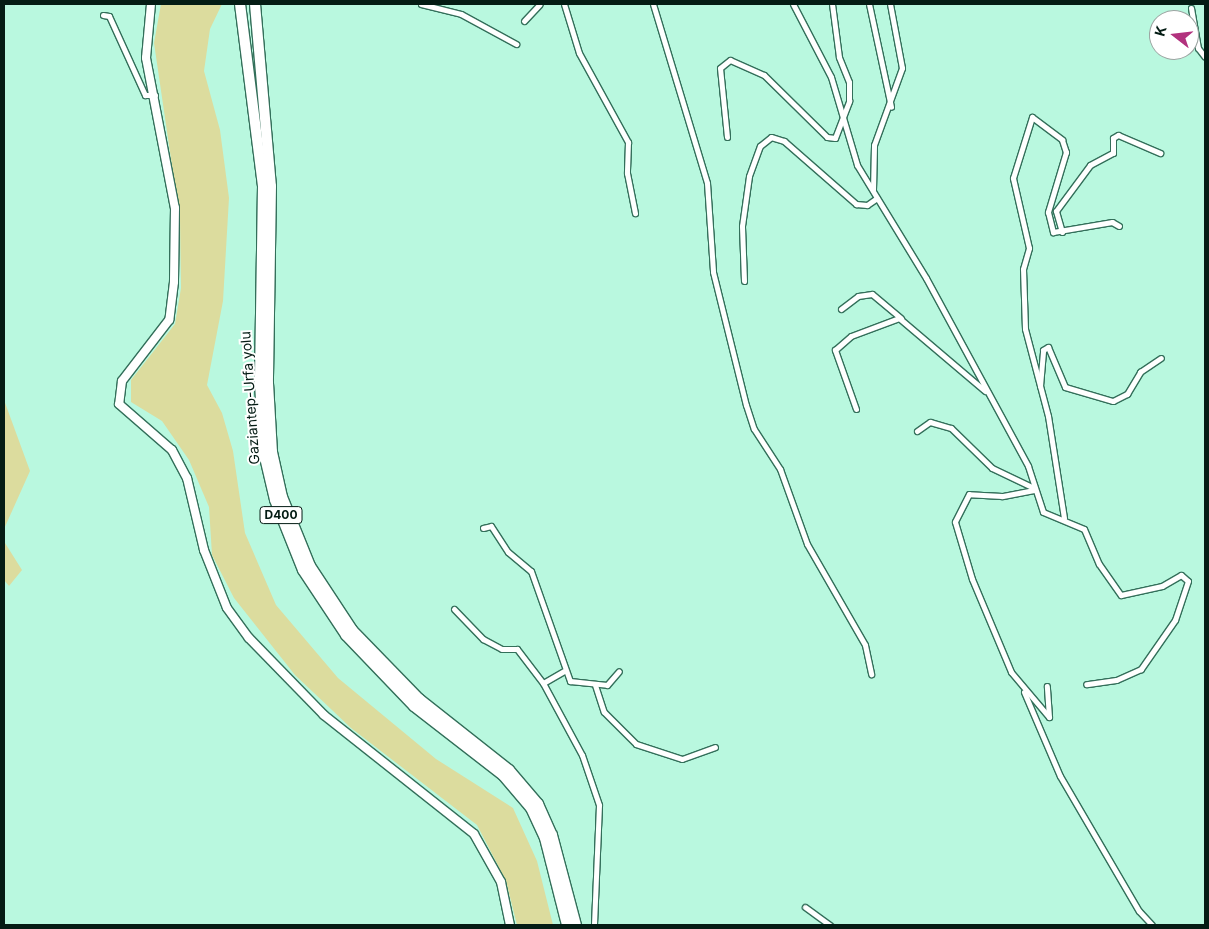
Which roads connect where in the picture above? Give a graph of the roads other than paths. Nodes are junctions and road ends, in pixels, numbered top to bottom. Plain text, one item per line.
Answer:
1 (151, 4) edge
2 (240, 4) edge
3 (255, 4) edge
4 (422, 4) edge
5 (540, 4) edge
6 (564, 4) edge
7 (653, 4) edge
8 (793, 4) edge
9 (832, 4) edge
10 (869, 4) edge
11 (890, 4) edge
12 (1191, 8) dead end
13 (103, 15) dead end
14 (524, 21) dead end
15 (516, 44) dead end
16 (1205, 57) edge
17 (155, 95) junction
18 (891, 108) junction
19 (844, 114) junction
20 (726, 137) dead end
21 (1160, 153) dead end
22 (873, 190) junction
23 (877, 198) junction
24 (635, 213) dead end
25 (1119, 226) dead end
26 (1062, 232) junction
27 (744, 282) dead end
28 (842, 309) dead end
29 (902, 318) junction
30 (1161, 358) dead end
31 (1040, 386) junction
32 (987, 393) junction
33 (856, 409) dead end
34 (916, 430) dead end
35 (1034, 489) junction
36 (1064, 518) junction
37 (483, 528) dead end
38 (454, 609) dead end
39 (564, 671) junction
40 (619, 672) dead end
41 (871, 674) dead end
42 (543, 683) junction
43 (1086, 684) dead end
44 (594, 685) junction
45 (1047, 686) dead end
46 (1023, 690) junction
47 (715, 747) dead end
48 (805, 907) dead end
49 (510, 925) edge
50 (567, 925) edge
51 (576, 925) edge
52 (594, 925) edge
53 (830, 925) edge
54 (1152, 925) edge

1 - 17 street
2 - 50 highway, Gaziantep-Urfa yolu / D400
3 - 51 highway, Gaziantep-Urfa yolu / D400
4 - 15 street
5 - 14 street
6 - 24 street
7 - 41 street
8 - 19 street
9 - 19 street
10 - 18 street
11 - 18 street
12 - 16 street
13 - 17 street
17 - 49 street
18 - 22 street
19 - 20 street
19 - 22 street
21 - 26 street
22 - 23 street
23 - 27 street
23 - 32 street
25 - 26 street
26 - 31 street
28 - 29 street
29 - 32 street
29 - 33 street
30 - 31 street
31 - 36 street
32 - 35 street
34 - 35 street
35 - 36 street
35 - 46 street
36 - 43 street
37 - 39 street
38 - 42 street
39 - 42 street
39 - 44 street
40 - 44 street
42 - 52 street
44 - 47 street
45 - 46 street
46 - 54 street
48 - 53 street

